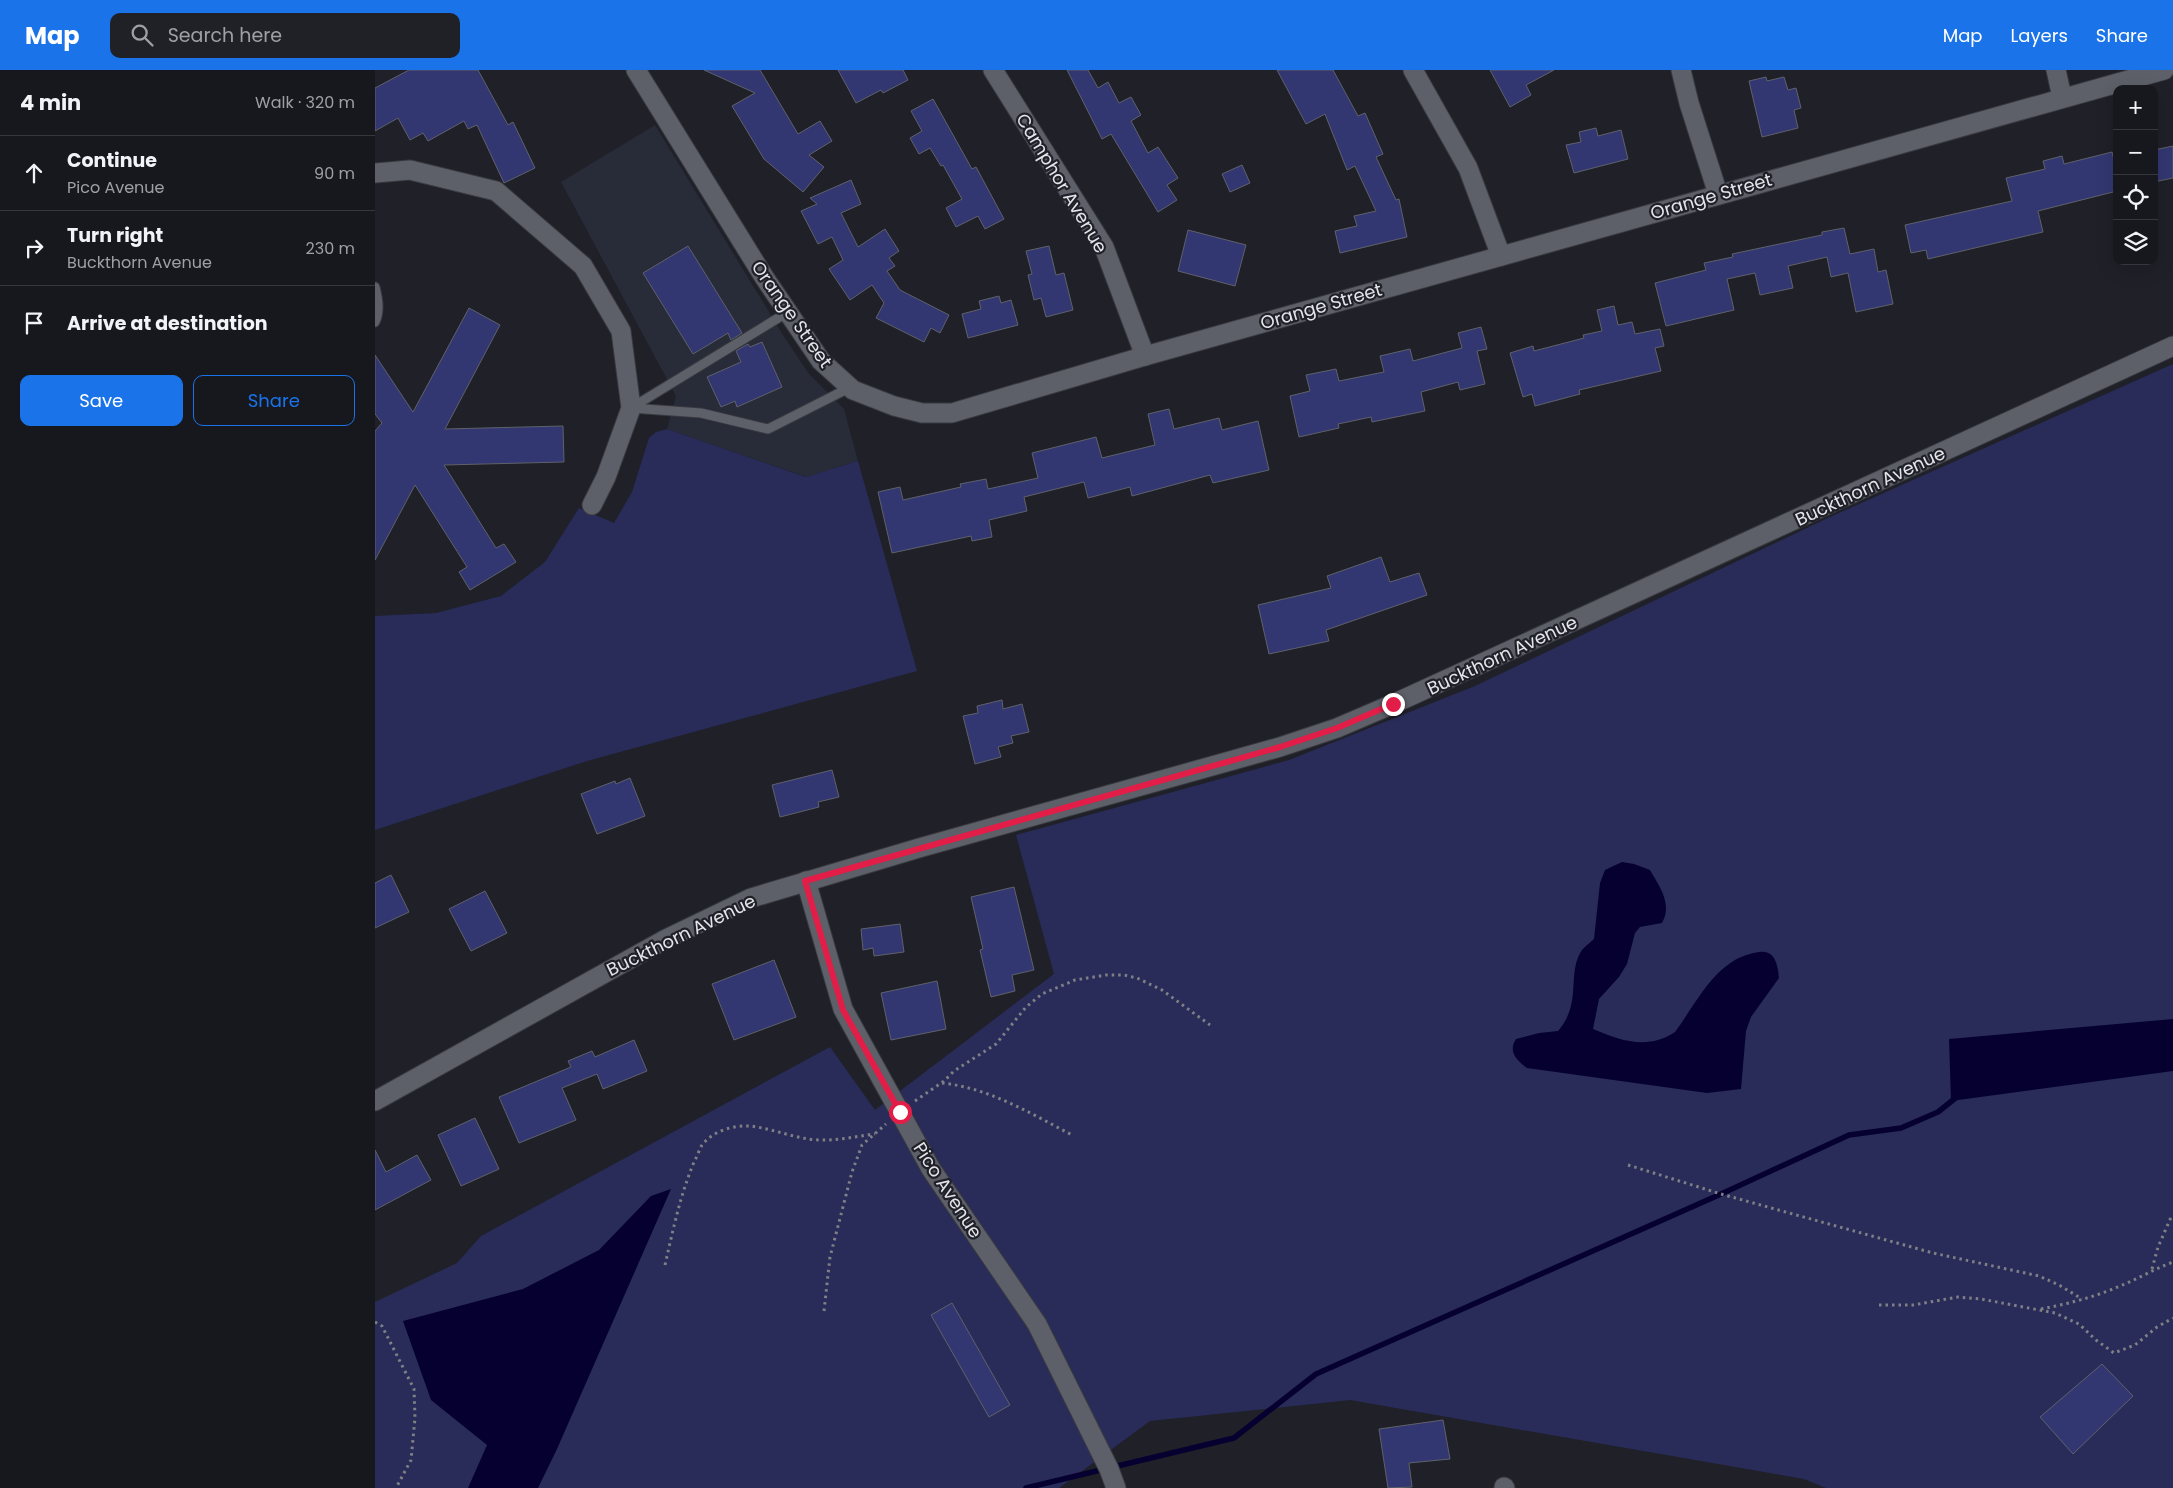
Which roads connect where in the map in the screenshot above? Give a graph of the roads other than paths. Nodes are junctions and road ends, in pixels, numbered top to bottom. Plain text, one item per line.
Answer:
1 (636, 70) edge
2 (993, 70) edge
3 (1413, 70) edge
4 (1681, 70) edge
5 (2056, 70) edge
6 (2164, 70) edge
7 (2062, 97) junction
8 (375, 173) edge
9 (1718, 194) junction
10 (1501, 256) junction
11 (375, 288) edge
12 (788, 312) junction
13 (375, 322) edge
14 (2173, 346) edge
15 (1145, 356) junction
16 (851, 387) junction
17 (631, 408) junction
18 (592, 505) dead end
19 (805, 881) junction
20 (375, 1100) edge
21 (1115, 1488) edge

1 - 12 street, Orange Street
2 - 15 street, Camphor Avenue
3 - 10 street
4 - 9 street
5 - 7 street
6 - 7 street, Orange Street
7 - 9 street, Orange Street
8 - 17 street
9 - 10 street, Orange Street
10 - 15 street, Orange Street
11 - 13 lane
12 - 16 street, Orange Street
12 - 17 lane
14 - 19 street, Buckthorn Avenue
15 - 16 street, Orange Street
16 - 17 lane
17 - 18 street
19 - 20 street, Buckthorn Avenue
19 - 21 street, Pico Avenue

